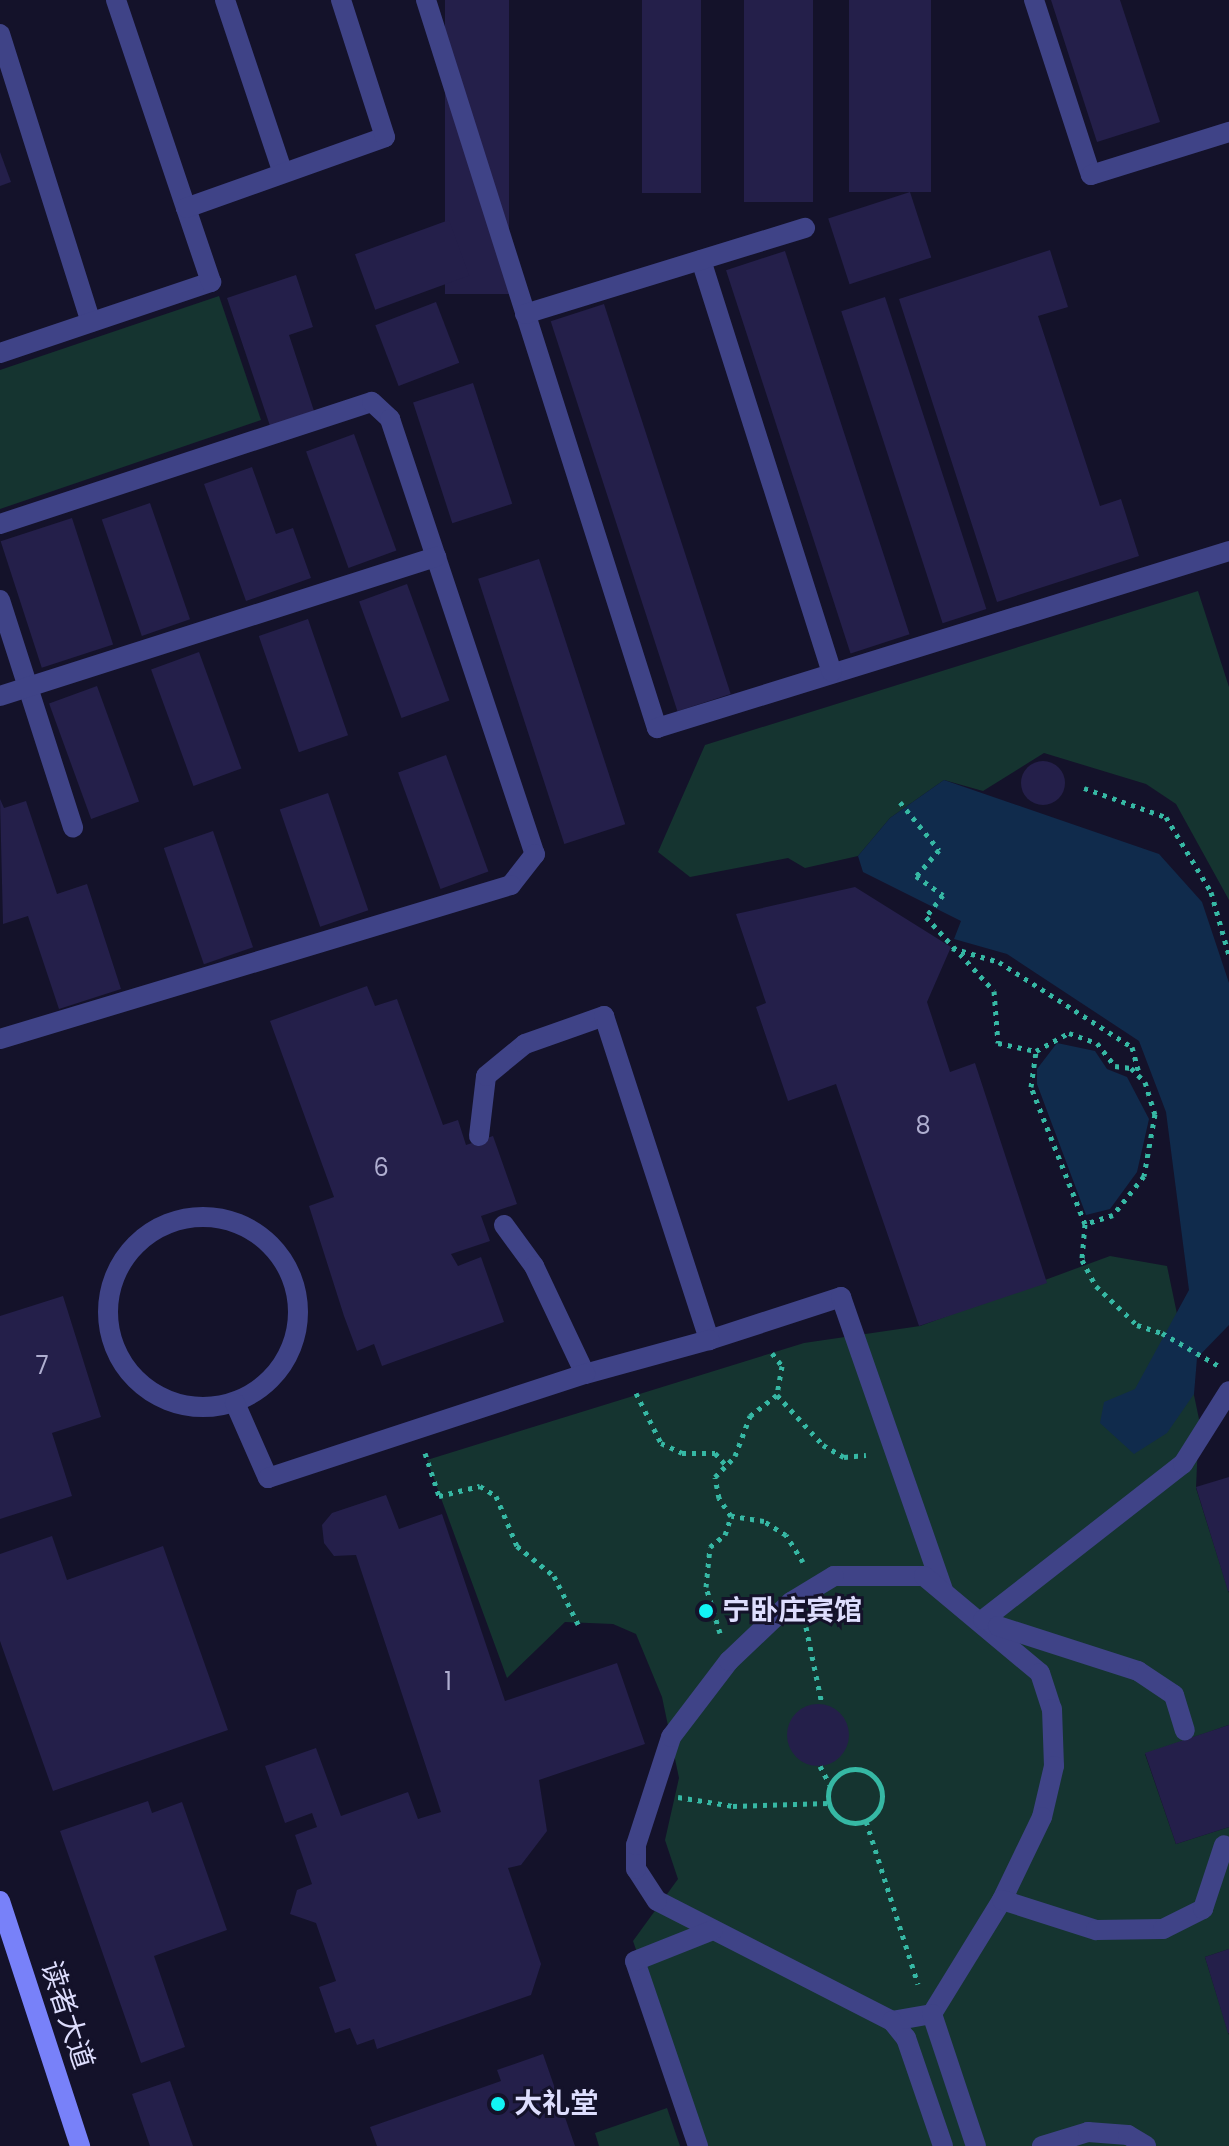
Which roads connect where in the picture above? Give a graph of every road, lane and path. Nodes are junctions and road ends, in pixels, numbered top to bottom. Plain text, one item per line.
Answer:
1 (116, 0) edge
2 (225, 0) edge
3 (341, 0) edge
4 (426, 0) edge
5 (1034, 0) edge
6 (0, 34) edge
7 (1229, 132) edge
8 (283, 173) junction
9 (186, 208) junction
10 (805, 228) dead end
11 (701, 260) junction
12 (525, 314) junction
13 (91, 322) junction
14 (0, 353) edge
15 (0, 524) edge
16 (1229, 551) edge
17 (436, 557) junction
18 (0, 600) edge
19 (832, 672) junction
20 (28, 687) junction
21 (0, 696) edge
22 (1084, 788) dead end
23 (900, 802) dead end
24 (73, 828) dead end
25 (951, 947) junction
26 (1229, 955) edge
27 (0, 1039) edge
28 (1036, 1051) junction
29 (1140, 1076) junction
30 (479, 1136) dead end
31 (1085, 1224) junction
32 (504, 1225) dead end
33 (709, 1340) junction
34 (772, 1353) dead end
35 (1216, 1364) dead end
36 (585, 1374) junction
37 (1229, 1391) edge
38 (636, 1393) dead end
39 (777, 1395) junction
40 (235, 1403) junction
41 (416, 1429) junction
42 (898, 1460) junction
43 (725, 1464) junction
44 (731, 1516) junction
45 (799, 1596) junction
46 (946, 1597) junction
47 (983, 1620) junction
48 (578, 1624) dead end
49 (729, 1661) junction
50 (822, 1704) dead end
51 (1185, 1730) dead end
52 (820, 1766) dead end
53 (830, 1785) junction
54 (655, 1787) junction
55 (829, 1803) junction
56 (866, 1821) junction
57 (1224, 1845) dead end
58 (1002, 1900) junction
59 (0, 1901) edge
60 (713, 1930) junction
61 (932, 2014) junction
62 (892, 2021) junction
63 (80, 2146) edge
64 (698, 2146) edge
65 (943, 2146) edge
66 (976, 2146) edge
67 (1042, 2146) edge
68 (1146, 2146) edge

1 - 9 street
2 - 8 street
3 - 8 street
4 - 12 street
5 - 7 street
6 - 13 street
8 - 9 street
9 - 13 street
10 - 11 street
11 - 12 street
11 - 19 street
12 - 19 street
13 - 14 street
15 - 17 street
16 - 19 street
17 - 20 street
17 - 27 street
18 - 20 street
20 - 21 street
20 - 24 street
22 - 26 path
23 - 25 path
25 - 28 path
25 - 29 path
28 - 29 path
28 - 31 path
29 - 31 path
30 - 33 street
31 - 35 path
32 - 36 street
33 - 36 street
33 - 42 street
34 - 39 path
36 - 41 street
37 - 47 street
38 - 43 path
39 - 42 path
39 - 43 path
40 - 40 street
40 - 41 street
41 - 48 path
42 - 46 street
43 - 44 path
44 - 45 path
44 - 49 path
45 - 46 street
45 - 49 street
45 - 50 path
46 - 47 street
47 - 51 street
47 - 58 street
49 - 54 street
52 - 53 path
53 - 55 path
53 - 56 path
54 - 55 path
54 - 60 street
55 - 56 path
56 - 61 path
57 - 58 street
58 - 61 street
59 - 63 main road, 读者大道
60 - 62 street
60 - 64 street
61 - 62 street
61 - 66 street
62 - 65 street
67 - 68 street

